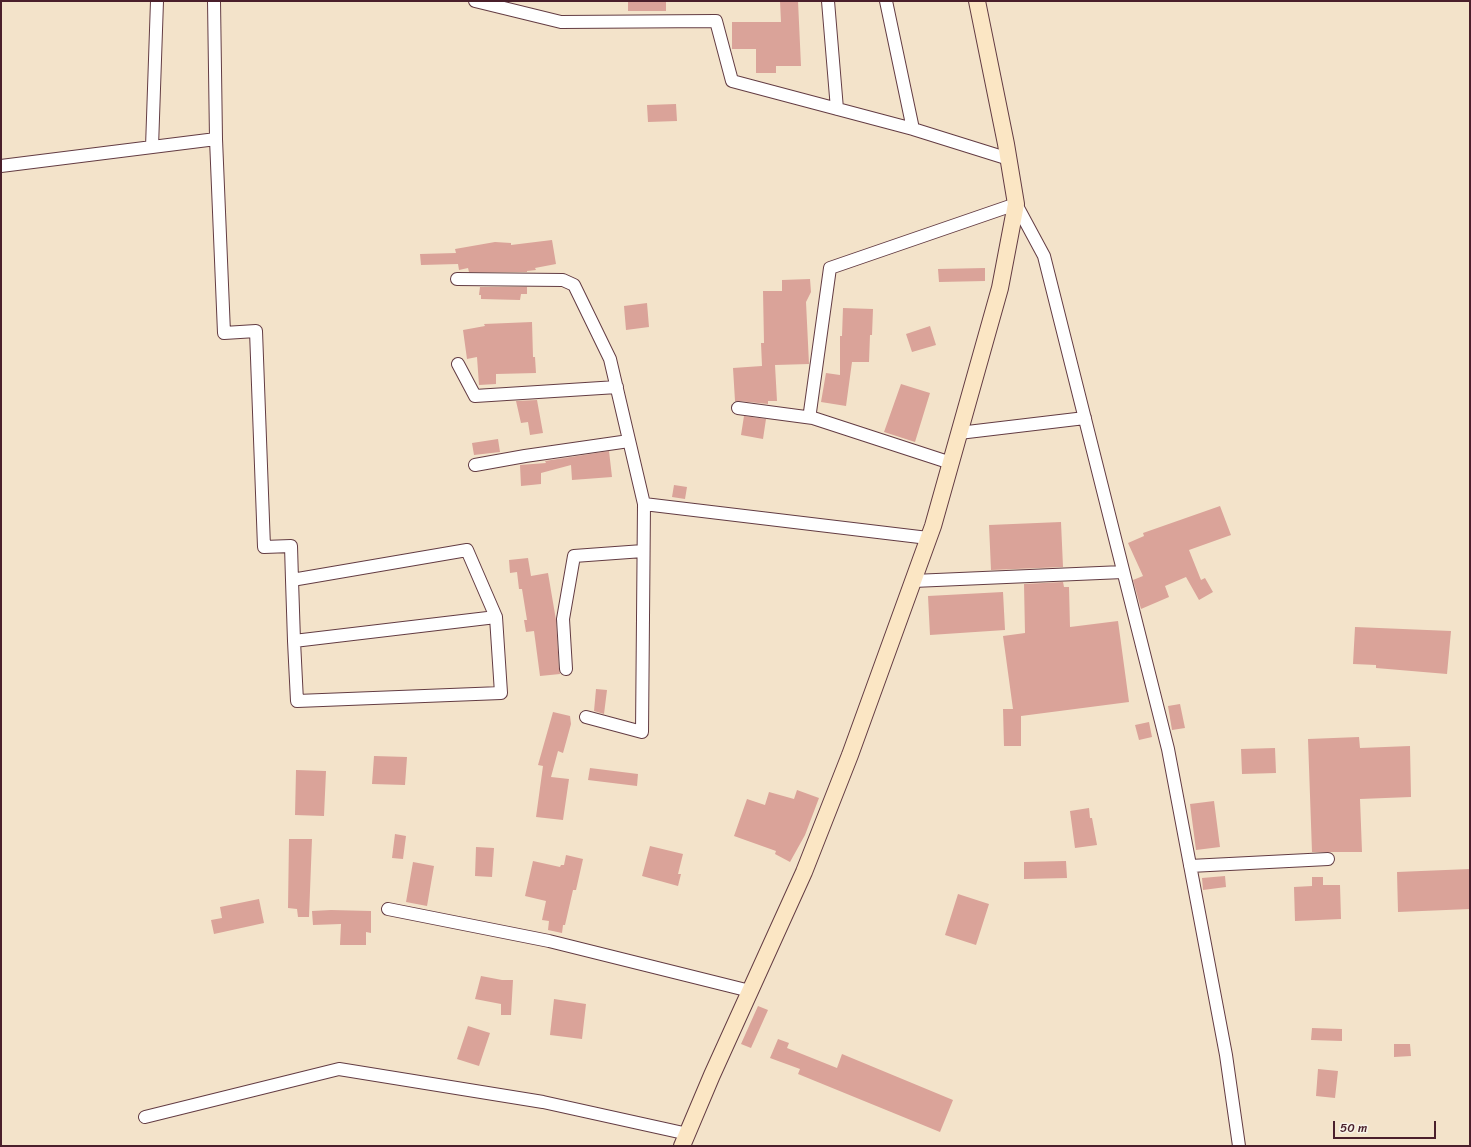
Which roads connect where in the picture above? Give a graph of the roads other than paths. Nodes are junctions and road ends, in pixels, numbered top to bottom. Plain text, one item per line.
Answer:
1 (157, 1) edge
2 (214, 1) edge
3 (475, 1) edge
4 (828, 1) edge
5 (886, 1) edge
6 (977, 1) edge
7 (837, 108) junction
8 (913, 129) junction
9 (216, 139) junction
10 (152, 147) junction
11 (1009, 159) junction
12 (1, 166) edge
13 (1016, 204) junction
14 (457, 279) dead end
15 (458, 364) dead end
16 (617, 387) junction
17 (738, 408) dead end
18 (810, 412) dead end
19 (1085, 418) junction
20 (959, 433) junction
21 (629, 441) junction
22 (951, 464) junction
23 (475, 465) dead end
24 (644, 504) junction
25 (928, 538) junction
26 (643, 551) junction
27 (1123, 572) junction
28 (292, 580) junction
29 (913, 581) junction
30 (496, 617) junction
31 (294, 641) junction
32 (566, 669) dead end
33 (586, 717) dead end
34 (1328, 859) dead end
35 (1190, 866) junction
36 (388, 909) dead end
37 (750, 991) junction
38 (145, 1117) dead end
39 (685, 1140) edge
40 (1239, 1146) edge

1 - 10 street
2 - 9 street
3 - 7 street
4 - 7 street
5 - 8 street
6 - 11 street
7 - 8 street
8 - 11 street
9 - 10 street
9 - 28 street
10 - 12 street
11 - 13 street
13 - 18 street
13 - 19 street
13 - 20 street
14 - 16 street
15 - 16 street
16 - 21 street
17 - 22 street
19 - 20 street
19 - 27 street
20 - 22 street
21 - 23 street
21 - 24 street
22 - 25 street
24 - 25 street
24 - 26 street
25 - 29 street
26 - 32 street
26 - 33 street
27 - 29 street
27 - 35 street
28 - 30 street
28 - 31 street
29 - 37 street
30 - 31 street
30 - 31 street
34 - 35 street
35 - 40 street
36 - 37 street
37 - 39 street
38 - 39 street

